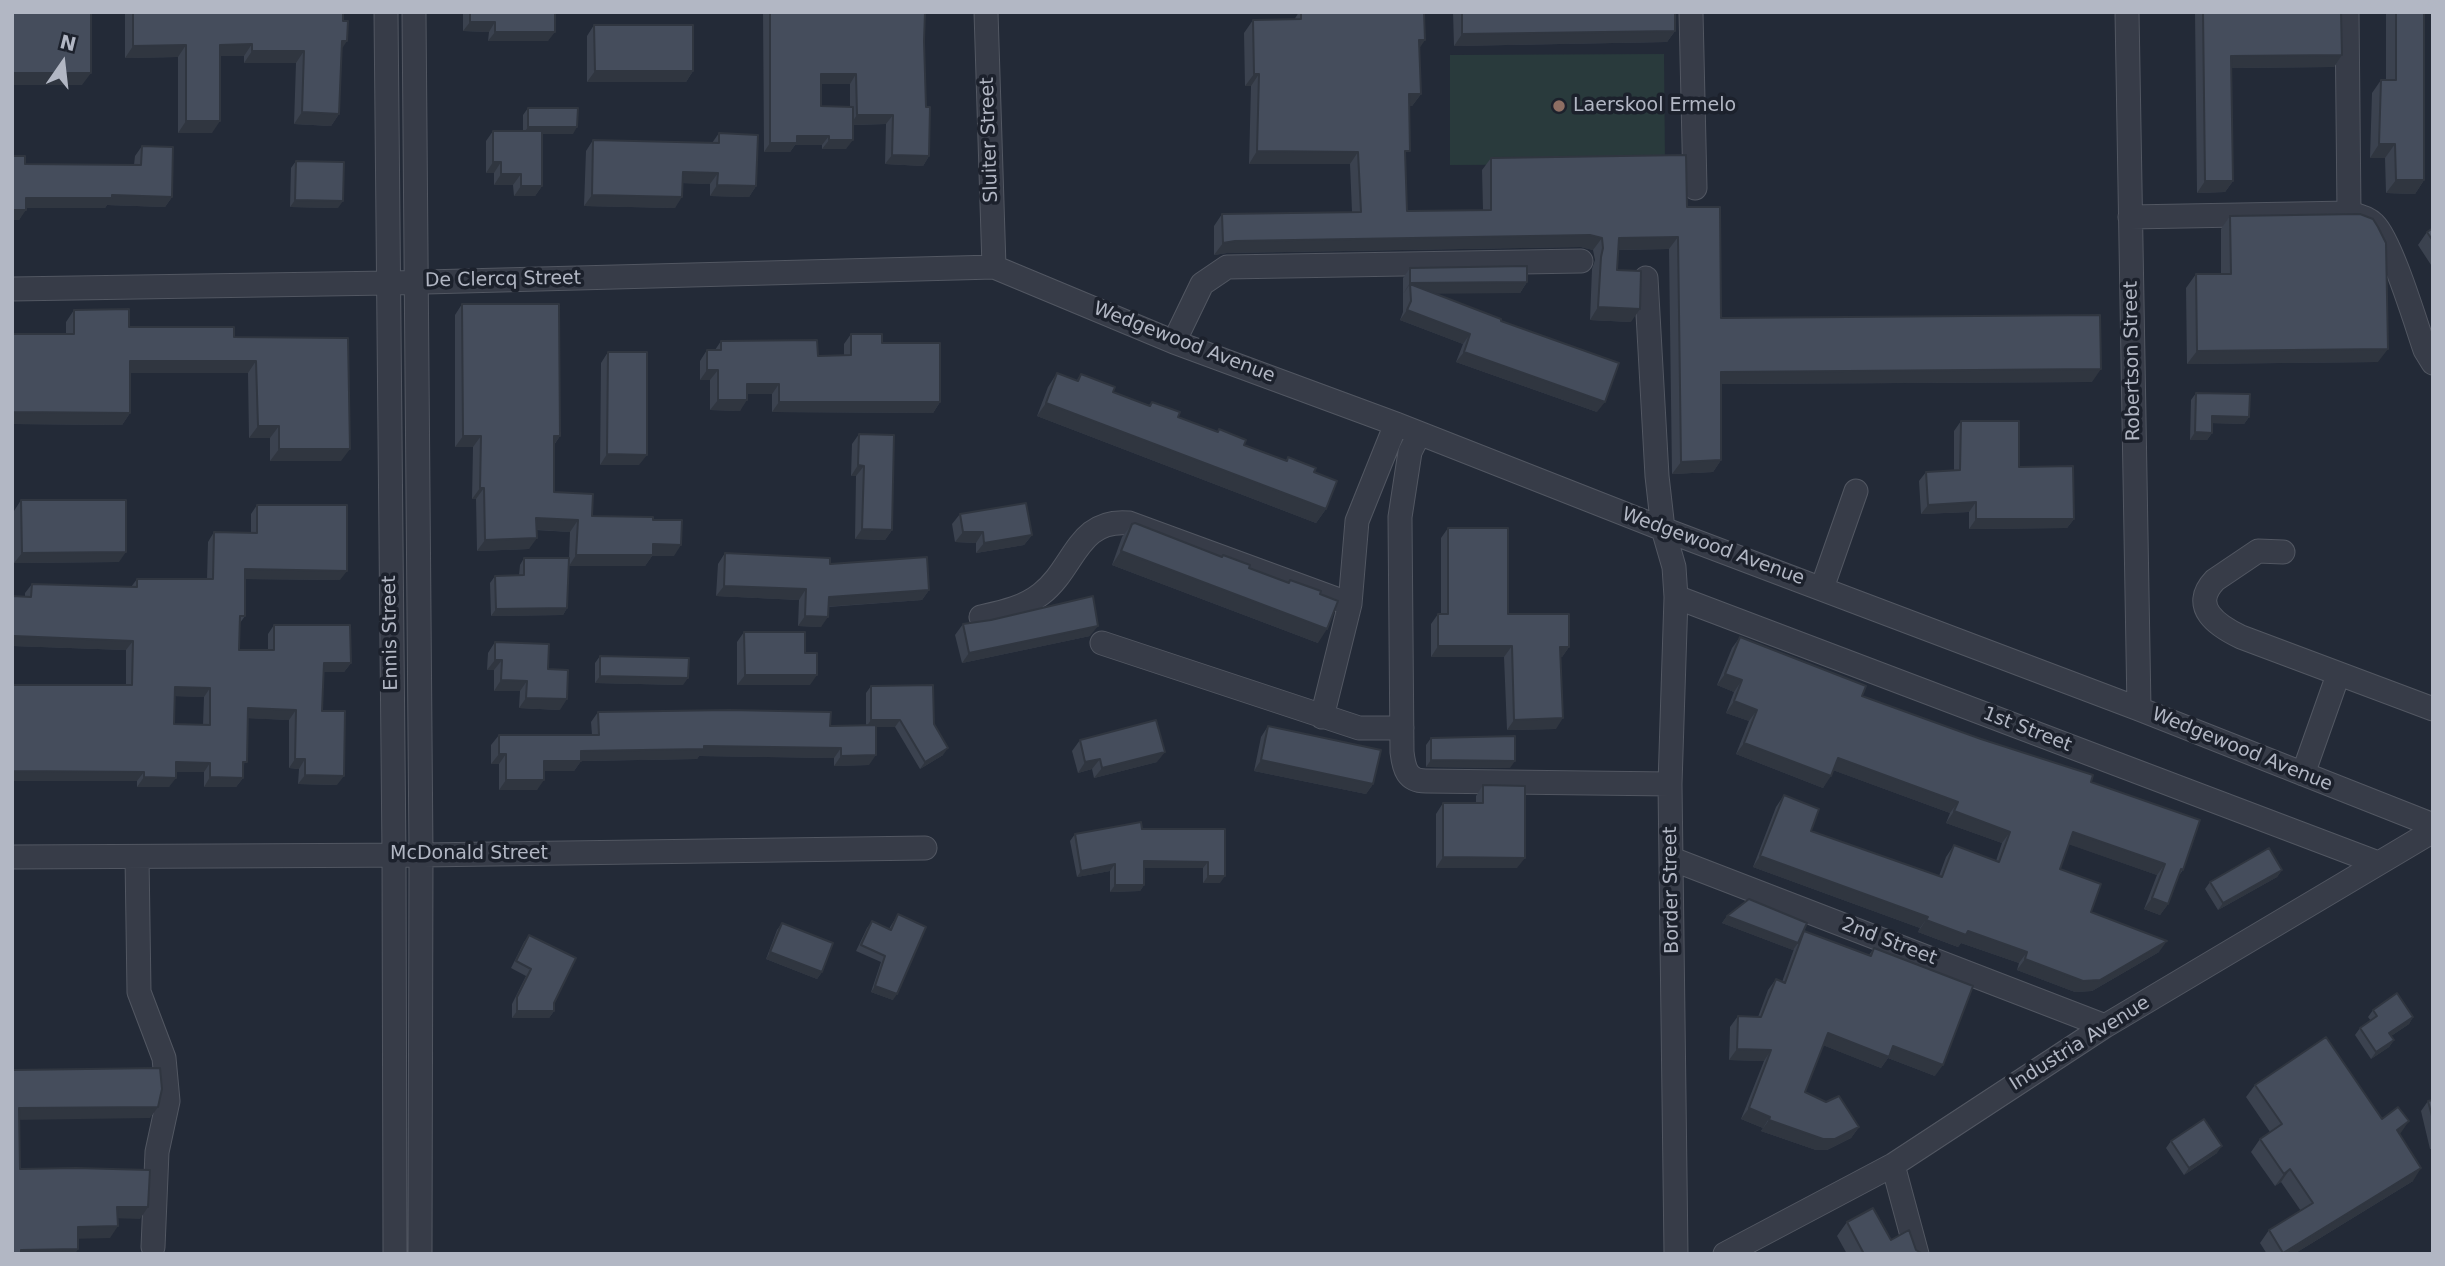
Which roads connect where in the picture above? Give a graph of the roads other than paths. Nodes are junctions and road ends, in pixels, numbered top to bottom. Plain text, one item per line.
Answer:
1 (386, 12) edge
2 (414, 12) edge
3 (986, 12) edge
4 (1690, 12) edge
5 (2127, 12) edge
6 (2347, 12) edge
7 (1695, 188) dead end
8 (2350, 213) junction
9 (2130, 217) junction
10 (1581, 261) dead end
11 (994, 267) junction
12 (1646, 278) dead end
13 (415, 282) junction
14 (388, 283) junction
15 (12, 289) edge
16 (1174, 342) junction
17 (2433, 363) edge
18 (1396, 424) junction
19 (1419, 434) junction
20 (1856, 491) dead end
21 (1663, 529) junction
22 (2284, 552) dead end
23 (1822, 587) junction
24 (1676, 597) junction
25 (1350, 604) junction
26 (981, 617) dead end
27 (1102, 643) dead end
28 (2338, 675) junction
29 (2139, 709) junction
30 (2433, 709) edge
31 (1322, 717) junction
32 (1402, 728) junction
33 (2303, 774) junction
34 (1670, 784) junction
35 (2433, 825) edge
36 (2433, 831) edge
37 (925, 848) dead end
38 (394, 855) junction
39 (421, 855) junction
40 (12, 857) edge
41 (137, 857) junction
42 (1672, 859) junction
43 (2378, 863) junction
44 (2105, 1026) junction
45 (1893, 1164) junction
46 (153, 1247) dead end
47 (395, 1254) edge
48 (420, 1254) edge
49 (1676, 1254) edge
50 (1725, 1254) edge
51 (1917, 1254) edge

1 - 14 street, Ennis Street
2 - 13 street, Ennis Street
3 - 11 street, Sluiter Street
4 - 7 street
5 - 9 street, Robertson Street
6 - 8 street
8 - 9 street
8 - 17 street
9 - 29 street, Robertson Street
10 - 16 street
11 - 13 street, De Clercq Street
11 - 16 street, Wedgewood Avenue
12 - 21 street, Border Street
13 - 14 street, De Clercq Street
13 - 39 street, Ennis Street
14 - 15 street, De Clercq Street
14 - 38 street, Ennis Street
16 - 18 street, Wedgewood Avenue
18 - 19 street, Wedgewood Avenue
18 - 25 street
19 - 21 street, Wedgewood Avenue
19 - 32 street
20 - 23 street
21 - 23 street, Wedgewood Avenue
21 - 24 street, Border Street
22 - 28 street
23 - 29 street, Wedgewood Avenue
24 - 34 street, Border Street
24 - 43 street, 1st Street
25 - 26 street
25 - 31 street
27 - 31 street
28 - 30 street
28 - 33 street
29 - 33 street, Wedgewood Avenue
31 - 32 street
32 - 34 street
33 - 35 street, Wedgewood Avenue
34 - 42 street, Border Street
36 - 43 street, Industria Avenue
37 - 39 street, McDonald Street
38 - 39 street, McDonald Street
38 - 41 street, McDonald Street
38 - 47 street, Ennis Street
39 - 48 street, Ennis Street
40 - 41 street, McDonald Street
41 - 46 street
42 - 44 street, 2nd Street
42 - 49 street, Border Street
43 - 44 street, Industria Avenue
44 - 45 street, Industria Avenue
45 - 50 street, Industria Avenue
45 - 51 street

